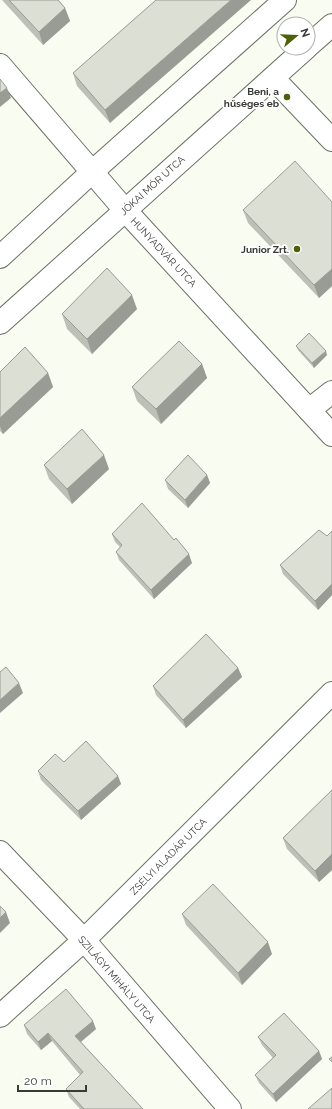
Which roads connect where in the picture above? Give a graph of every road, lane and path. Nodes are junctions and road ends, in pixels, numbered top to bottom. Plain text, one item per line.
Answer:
1 (285, 0) edge
2 (332, 25) edge
3 (316, 39) edge
4 (297, 56) edge
5 (0, 65) edge
6 (273, 78) junction
7 (332, 140) edge
8 (93, 171) junction
9 (124, 209) junction
10 (0, 257) edge
11 (0, 323) edge
12 (332, 392) edge
13 (309, 410) junction
14 (332, 435) edge
15 (332, 693) edge
16 (0, 852) edge
17 (84, 940) junction
18 (0, 1016) edge
19 (230, 1109) edge

1 - 8 street
2 - 3 street, JÓKAI MÓR UTCA
4 - 6 street, JÓKAI MÓR UTCA
5 - 8 street, HUNYADVÁR UTCA
6 - 7 street
6 - 9 street, JÓKAI MÓR UTCA
8 - 9 street, HUNYADVÁR UTCA
8 - 10 street
9 - 11 street, JÓKAI MÓR UTCA
9 - 13 street, HUNYADVÁR UTCA
12 - 13 street
13 - 14 street, HUNYADVÁR UTCA
15 - 17 street, ZSÉLYI ALADÁR UTCA
16 - 17 street, SZILÁGYI MIHÁLY UTCA
17 - 18 street, ZSÉLYI ALADÁR UTCA
17 - 19 street, SZILÁGYI MIHÁLY UTCA

